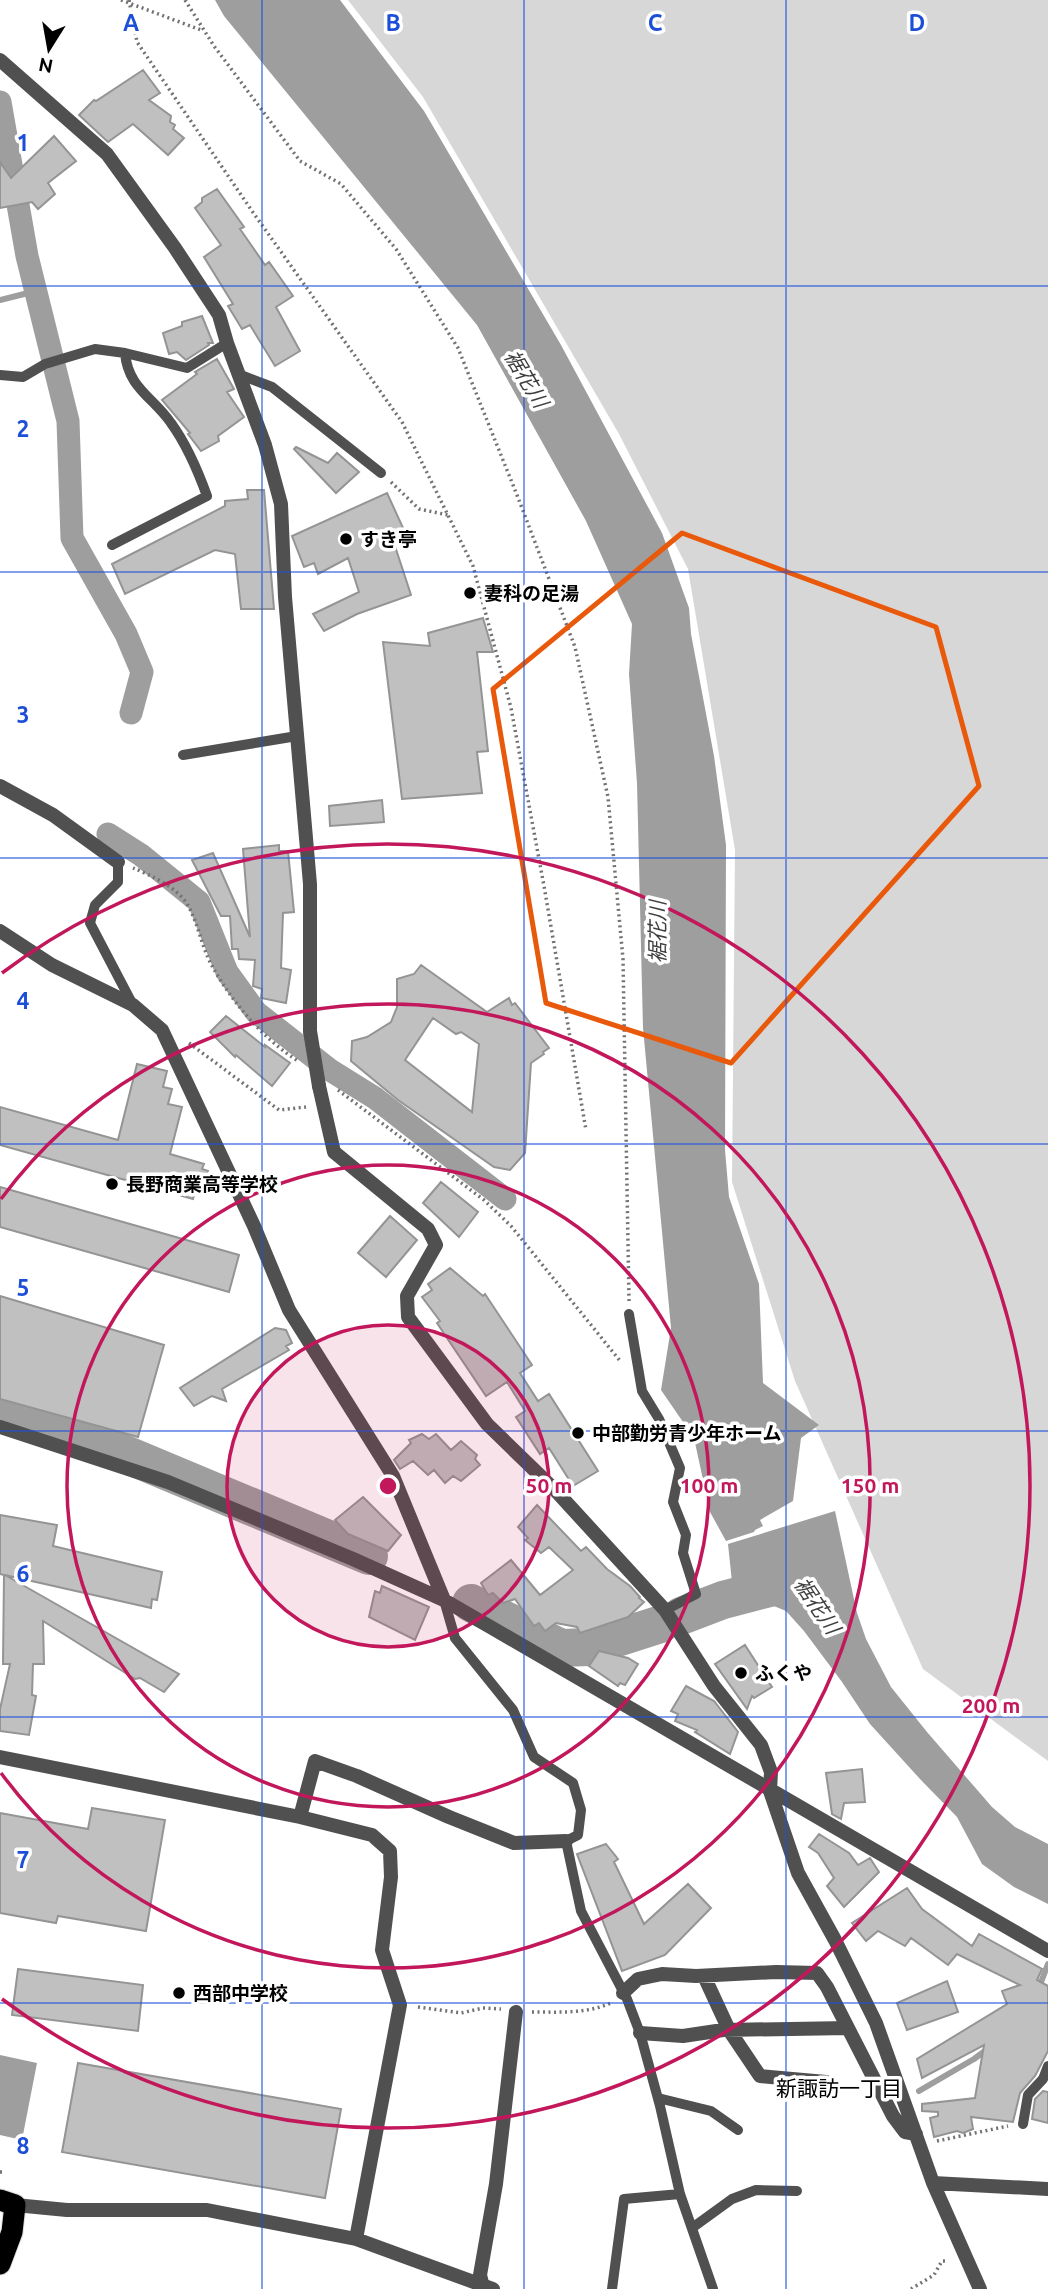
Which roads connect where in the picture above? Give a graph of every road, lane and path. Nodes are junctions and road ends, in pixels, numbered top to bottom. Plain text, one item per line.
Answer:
1 (121, 0) edge
2 (185, 0) edge
3 (129, 1) edge
4 (204, 30) junction
5 (0, 60) edge
6 (227, 343) junction
7 (125, 353) junction
8 (239, 374) junction
9 (0, 375) edge
10 (381, 472) joint
11 (448, 515) junction
12 (112, 545) dead end
13 (297, 736) junction
14 (183, 755) dead end
15 (0, 786) edge
16 (118, 862) junction
17 (0, 931) edge
18 (133, 1005) junction
19 (162, 1030) junction
20 (306, 1067) dead end
21 (325, 1086) junction
22 (322, 1106) junction
23 (586, 1130) dead end
24 (629, 1314) joint
25 (642, 1391) junction
26 (0, 1427) edge
27 (444, 1600) junction
28 (665, 1610) junction
29 (0, 1757) edge
30 (770, 1791) junction
31 (300, 1817) junction
32 (566, 1841) junction
33 (1048, 1951) edge
34 (704, 1976) junction
35 (623, 1993) junction
36 (516, 2012) dead end
37 (848, 2028) junction
38 (729, 2031) junction
39 (640, 2033) junction
40 (1048, 2066) edge
41 (826, 2082) dead end
42 (658, 2098) junction
43 (1023, 2124) joint
44 (738, 2130) dead end
45 (918, 2139) junction
46 (933, 2183) junction
47 (1048, 2189) edge
48 (797, 2191) dead end
49 (680, 2194) junction
50 (7, 2202) edge
51 (946, 2227) junction
52 (692, 2228) junction
53 (356, 2239) junction
54 (0, 2264) edge
55 (487, 2287) edge
56 (612, 2289) edge
57 (713, 2289) edge
58 (911, 2289) edge
59 (980, 2289) edge

1 - 3 path
2 - 4 path
3 - 4 path
3 - 11 path
4 - 24 path
5 - 6 street
6 - 7 lane
6 - 8 street
7 - 9 lane
7 - 12 lane
8 - 10 lane
8 - 13 street
10 - 11 path
11 - 23 path
13 - 14 lane
13 - 21 street, bridge
15 - 16 street
16 - 18 lane
16 - 20 path
17 - 18 street
18 - 19 street
19 - 22 path
19 - 27 street
21 - 22 street
21 - 25 path
22 - 28 street
24 - 25 lane
25 - 28 lane
26 - 27 street
27 - 30 street
27 - 32 lane
28 - 30 street
29 - 31 street
30 - 33 street
30 - 45 street
31 - 32 street
31 - 53 street
32 - 35 lane
34 - 35 street
34 - 37 street
34 - 38 street
35 - 39 lane
36 - 55 street
37 - 38 street
37 - 45 street
38 - 39 street
38 - 41 street
39 - 42 lane
40 - 43 lane
42 - 44 lane
42 - 49 lane
43 - 45 path
45 - 46 street
46 - 47 street
46 - 51 street
48 - 52 lane
49 - 52 lane
49 - 56 lane
50 - 53 street
50 - 54 highway
51 - 58 path
51 - 59 street
52 - 57 lane
53 - 55 street

